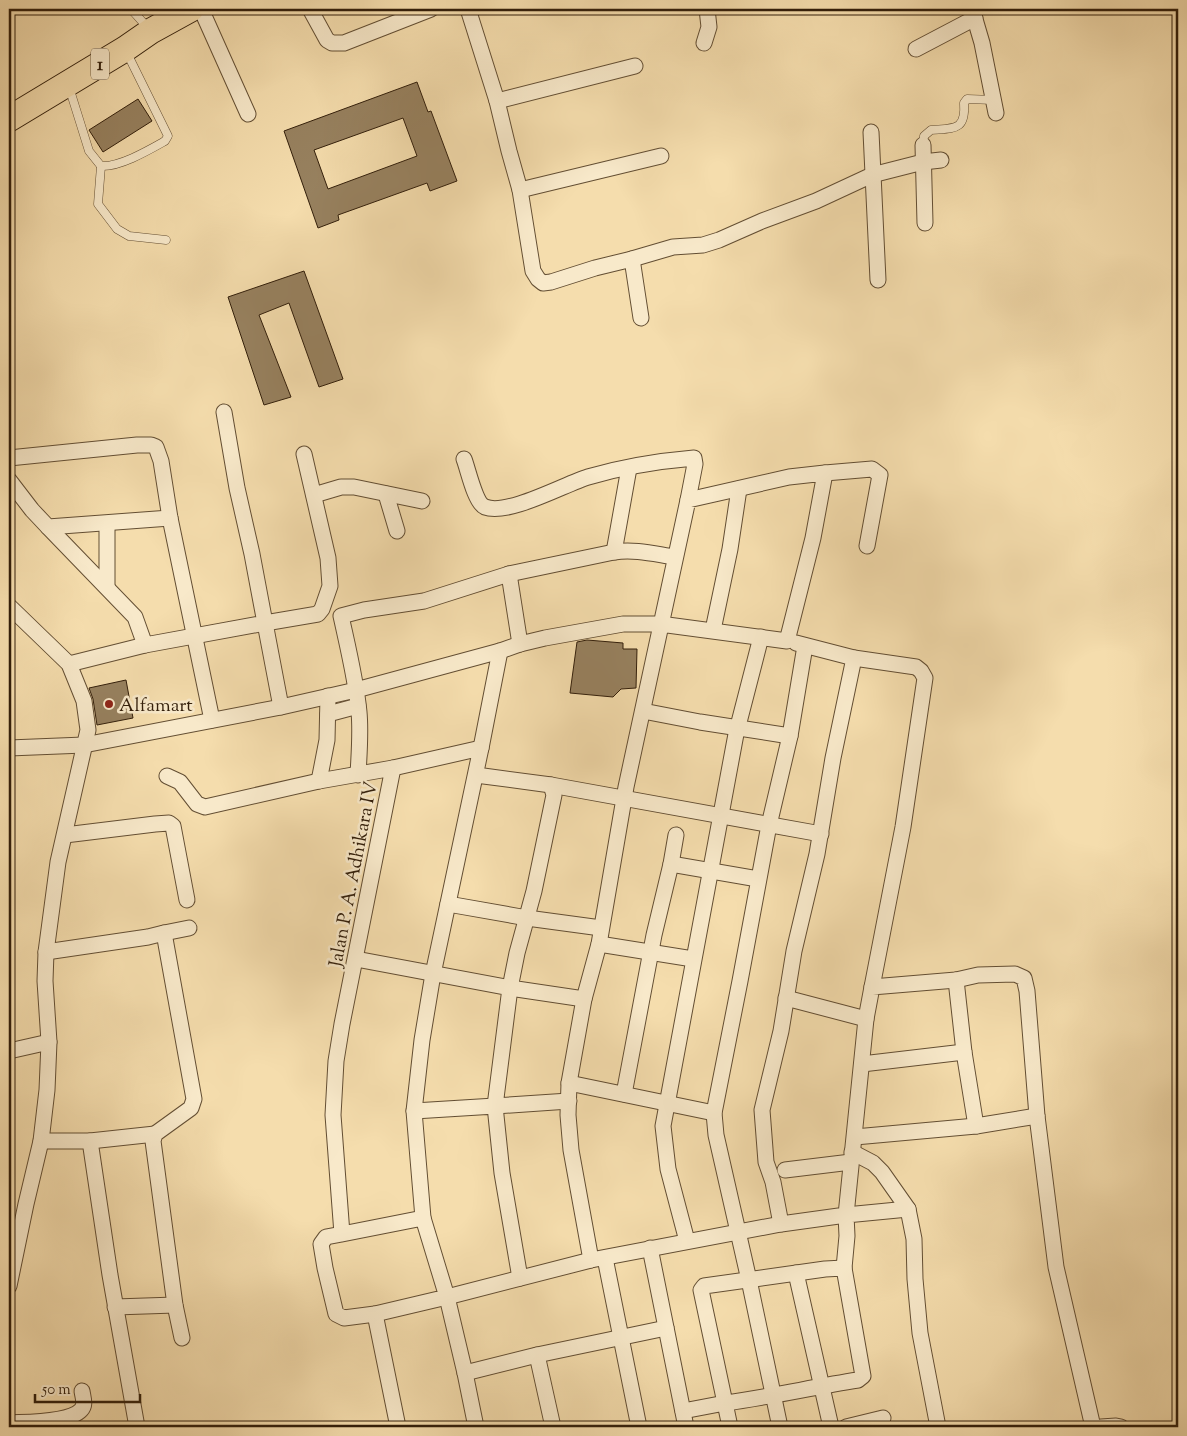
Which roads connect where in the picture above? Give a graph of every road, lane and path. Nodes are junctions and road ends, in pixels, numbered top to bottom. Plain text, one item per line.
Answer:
1 (131, 9) edge
2 (190, 9) edge
3 (201, 9) edge
4 (310, 9) edge
5 (431, 9) edge
6 (707, 9) edge
7 (472, 10) edge
8 (974, 13) edge
9 (151, 31) junction
10 (704, 42) dead end
11 (125, 49) junction
12 (916, 49) dead end
13 (635, 66) dead end
14 (68, 84) junction
15 (498, 101) junction
16 (995, 106) joint
17 (248, 114) dead end
18 (9, 119) edge
19 (871, 132) dead end
20 (923, 144) joint
21 (661, 156) dead end
22 (942, 160) dead end
23 (923, 162) junction
24 (101, 166) junction
25 (872, 175) junction
26 (520, 190) junction
27 (925, 223) dead end
28 (166, 240) dead end
29 (632, 259) junction
30 (878, 280) dead end
31 (641, 318) dead end
32 (224, 412) dead end
33 (304, 454) dead end
34 (9, 458) edge
35 (464, 458) dead end
36 (629, 468) junction
37 (825, 473) junction
38 (9, 480) edge
39 (739, 489) junction
40 (386, 494) junction
41 (314, 495) junction
42 (688, 500) junction
43 (422, 501) dead end
44 (170, 518) junction
45 (107, 524) junction
46 (48, 527) junction
47 (397, 531) dead end
48 (867, 546) dead end
49 (614, 552) junction
50 (674, 557) junction
51 (509, 574) junction
52 (107, 586) junction
53 (9, 606) edge
54 (265, 623) junction
55 (660, 624) junction
56 (713, 630) junction
57 (194, 636) junction
58 (761, 637) junction
59 (787, 641) junction
60 (520, 644) junction
61 (145, 645) junction
62 (805, 646) junction
63 (500, 651) junction
64 (854, 658) junction
65 (70, 664) junction
66 (356, 690) junction
67 (328, 696) junction
68 (357, 706) junction
69 (281, 707) junction
70 (643, 711) junction
71 (329, 714) junction
72 (212, 720) junction
73 (737, 728) junction
74 (790, 736) junction
75 (84, 744) junction
76 (9, 748) edge
77 (481, 748) junction
78 (393, 768) junction
79 (356, 775) junction
80 (476, 775) junction
81 (167, 776) dead end
82 (320, 781) junction
83 (552, 785) junction
84 (624, 798) junction
85 (720, 816) junction
86 (769, 824) junction
87 (676, 834) dead end
88 (821, 834) junction
89 (65, 836) junction
90 (671, 864) junction
91 (710, 870) junction
92 (758, 879) junction
93 (187, 900) dead end
94 (448, 904) junction
95 (527, 918) junction
96 (189, 928) dead end
97 (601, 928) junction
98 (164, 934) junction
99 (599, 944) junction
100 (46, 952) junction
101 (651, 953) junction
102 (356, 959) junction
103 (693, 959) junction
104 (433, 974) junction
105 (956, 980) junction
106 (872, 987) junction
107 (510, 988) junction
108 (786, 998) junction
109 (584, 999) junction
110 (866, 1019) junction
111 (48, 1042) junction
112 (9, 1051) edge
113 (964, 1052) junction
114 (862, 1064) junction
115 (569, 1083) junction
116 (624, 1094) junction
117 (569, 1101) junction
118 (666, 1103) junction
119 (495, 1106) junction
120 (414, 1111) junction
121 (714, 1113) junction
122 (1037, 1116) junction
123 (976, 1126) junction
124 (154, 1134) junction
125 (41, 1141) junction
126 (90, 1141) junction
127 (853, 1150) junction
128 (786, 1170) dead end
129 (908, 1209) junction
130 (846, 1215) junction
131 (423, 1218) junction
132 (782, 1224) junction
133 (739, 1233) junction
134 (342, 1234) junction
135 (687, 1241) junction
136 (650, 1248) junction
137 (13, 1253) edge
138 (598, 1259) junction
139 (844, 1268) junction
140 (796, 1273) junction
141 (520, 1278) junction
142 (750, 1280) junction
143 (9, 1286) edge
144 (446, 1297) junction
145 (175, 1305) junction
146 (115, 1306) junction
147 (375, 1314) junction
148 (666, 1328) junction
149 (621, 1336) junction
150 (182, 1338) dead end
151 (537, 1355) junction
152 (465, 1373) junction
153 (822, 1385) junction
154 (82, 1391) dead end
155 (774, 1396) junction
156 (725, 1403) junction
157 (683, 1411) junction
158 (883, 1418) dead end
159 (9, 1423) edge
160 (137, 1427) edge
161 (398, 1427) edge
162 (476, 1427) edge
163 (553, 1427) edge
164 (639, 1427) edge
165 (686, 1427) edge
166 (730, 1427) edge
167 (780, 1427) edge
168 (831, 1427) edge
169 (846, 1427) edge
170 (938, 1427) edge
171 (1093, 1427) edge
172 (1101, 1427) edge
173 (1121, 1427) edge

1 - 9 lane
2 - 9 highway, 1
3 - 17 street
4 - 5 street
6 - 10 street
7 - 15 street
8 - 12 street
8 - 16 street
9 - 11 highway, 1
11 - 14 highway, 1
11 - 24 lane
13 - 15 street
14 - 18 highway, 1
14 - 24 lane
15 - 26 street
16 - 20 lane
19 - 25 street
20 - 23 street
21 - 26 street
22 - 23 street
23 - 25 street
23 - 27 street
24 - 28 lane
25 - 29 street
25 - 30 street
26 - 29 street
29 - 31 street
32 - 54 street
33 - 41 street
34 - 44 street
35 - 36 street
36 - 42 street
36 - 49 street
37 - 39 street
37 - 48 street
37 - 59 street
38 - 46 street
39 - 42 street
39 - 56 street
40 - 41 street
40 - 43 street
40 - 47 street
41 - 54 street
42 - 50 street
44 - 45 street
44 - 57 street
45 - 46 street
45 - 52 street
46 - 52 street
49 - 50 street
49 - 51 street
50 - 55 street
51 - 60 street
51 - 66 street
52 - 61 street
53 - 65 street
54 - 57 street
54 - 69 street
55 - 56 street
55 - 60 street
55 - 70 street
56 - 58 street
57 - 61 street
57 - 72 street
58 - 59 street
58 - 73 street
59 - 62 street
60 - 63 street
61 - 65 street
62 - 64 street
62 - 74 street
63 - 66 street
63 - 77 street
64 - 88 street
64 - 106 street
65 - 75 street
66 - 67 street
66 - 68 street
67 - 69 street
67 - 71 street
68 - 71 street
68 - 79 street
69 - 72 street
70 - 73 street
70 - 84 street
71 - 82 street
72 - 75 street
73 - 74 street
73 - 85 street
74 - 86 street
75 - 76 street
75 - 89 street
77 - 78 street
77 - 80 street
78 - 79 street, Jalan P. A. Adhikara IV
78 - 102 street, Jalan P. A. Adhikara IV
79 - 82 street, Jalan P. A. Adhikara IV
80 - 83 street
80 - 94 street
81 - 82 street, Jalan P. A. Adhikara IV
83 - 84 street
83 - 95 street
84 - 85 street
84 - 97 street
85 - 86 street
85 - 91 street
86 - 88 street
86 - 92 street
87 - 90 street
88 - 108 street
89 - 93 street
89 - 100 street
90 - 91 street
90 - 101 street
91 - 92 street
91 - 103 street
92 - 121 street
94 - 95 street
94 - 104 street
95 - 97 street
95 - 107 street
96 - 98 street
97 - 99 street
98 - 100 street
98 - 124 street
99 - 101 street
99 - 109 street
100 - 111 street
101 - 103 street
101 - 116 street
102 - 104 street
102 - 134 street, Jalan P. A. Adhikara IV
103 - 118 street
104 - 107 street
104 - 120 street
105 - 106 street
105 - 113 street
105 - 122 street
106 - 110 street
107 - 109 street
107 - 119 street
108 - 110 street
108 - 132 street
109 - 115 street
110 - 114 street
111 - 112 street
111 - 125 street
113 - 114 street
113 - 123 street
114 - 127 street
115 - 116 street
115 - 117 street
116 - 118 street
117 - 119 street
117 - 138 street
118 - 121 street
118 - 135 street
119 - 120 street
119 - 141 street
120 - 131 street
121 - 133 street
122 - 123 street
122 - 171 street
123 - 127 street
124 - 126 street
124 - 145 street
125 - 126 street
125 - 137 street
126 - 146 street
127 - 128 street
127 - 129 street
127 - 130 street
129 - 130 street
129 - 170 street
130 - 132 street
130 - 139 street
131 - 134 street
131 - 144 street
132 - 133 street
133 - 135 street
133 - 142 street
134 - 147 street
135 - 136 street
136 - 138 street
136 - 148 street
137 - 143 street
138 - 141 street
138 - 149 street
139 - 140 street
139 - 153 street
140 - 142 street
140 - 153 street
141 - 144 street
142 - 155 street
142 - 156 street
144 - 147 street
144 - 152 street
145 - 146 street
145 - 150 street
146 - 160 street
147 - 161 street
148 - 149 street
148 - 157 street
149 - 151 street
149 - 164 street
151 - 152 street
151 - 163 street
152 - 162 street
153 - 155 street
153 - 168 street
154 - 159 street
155 - 156 street
155 - 167 street
156 - 157 street
156 - 166 street
157 - 165 street
158 - 169 street
172 - 173 street

